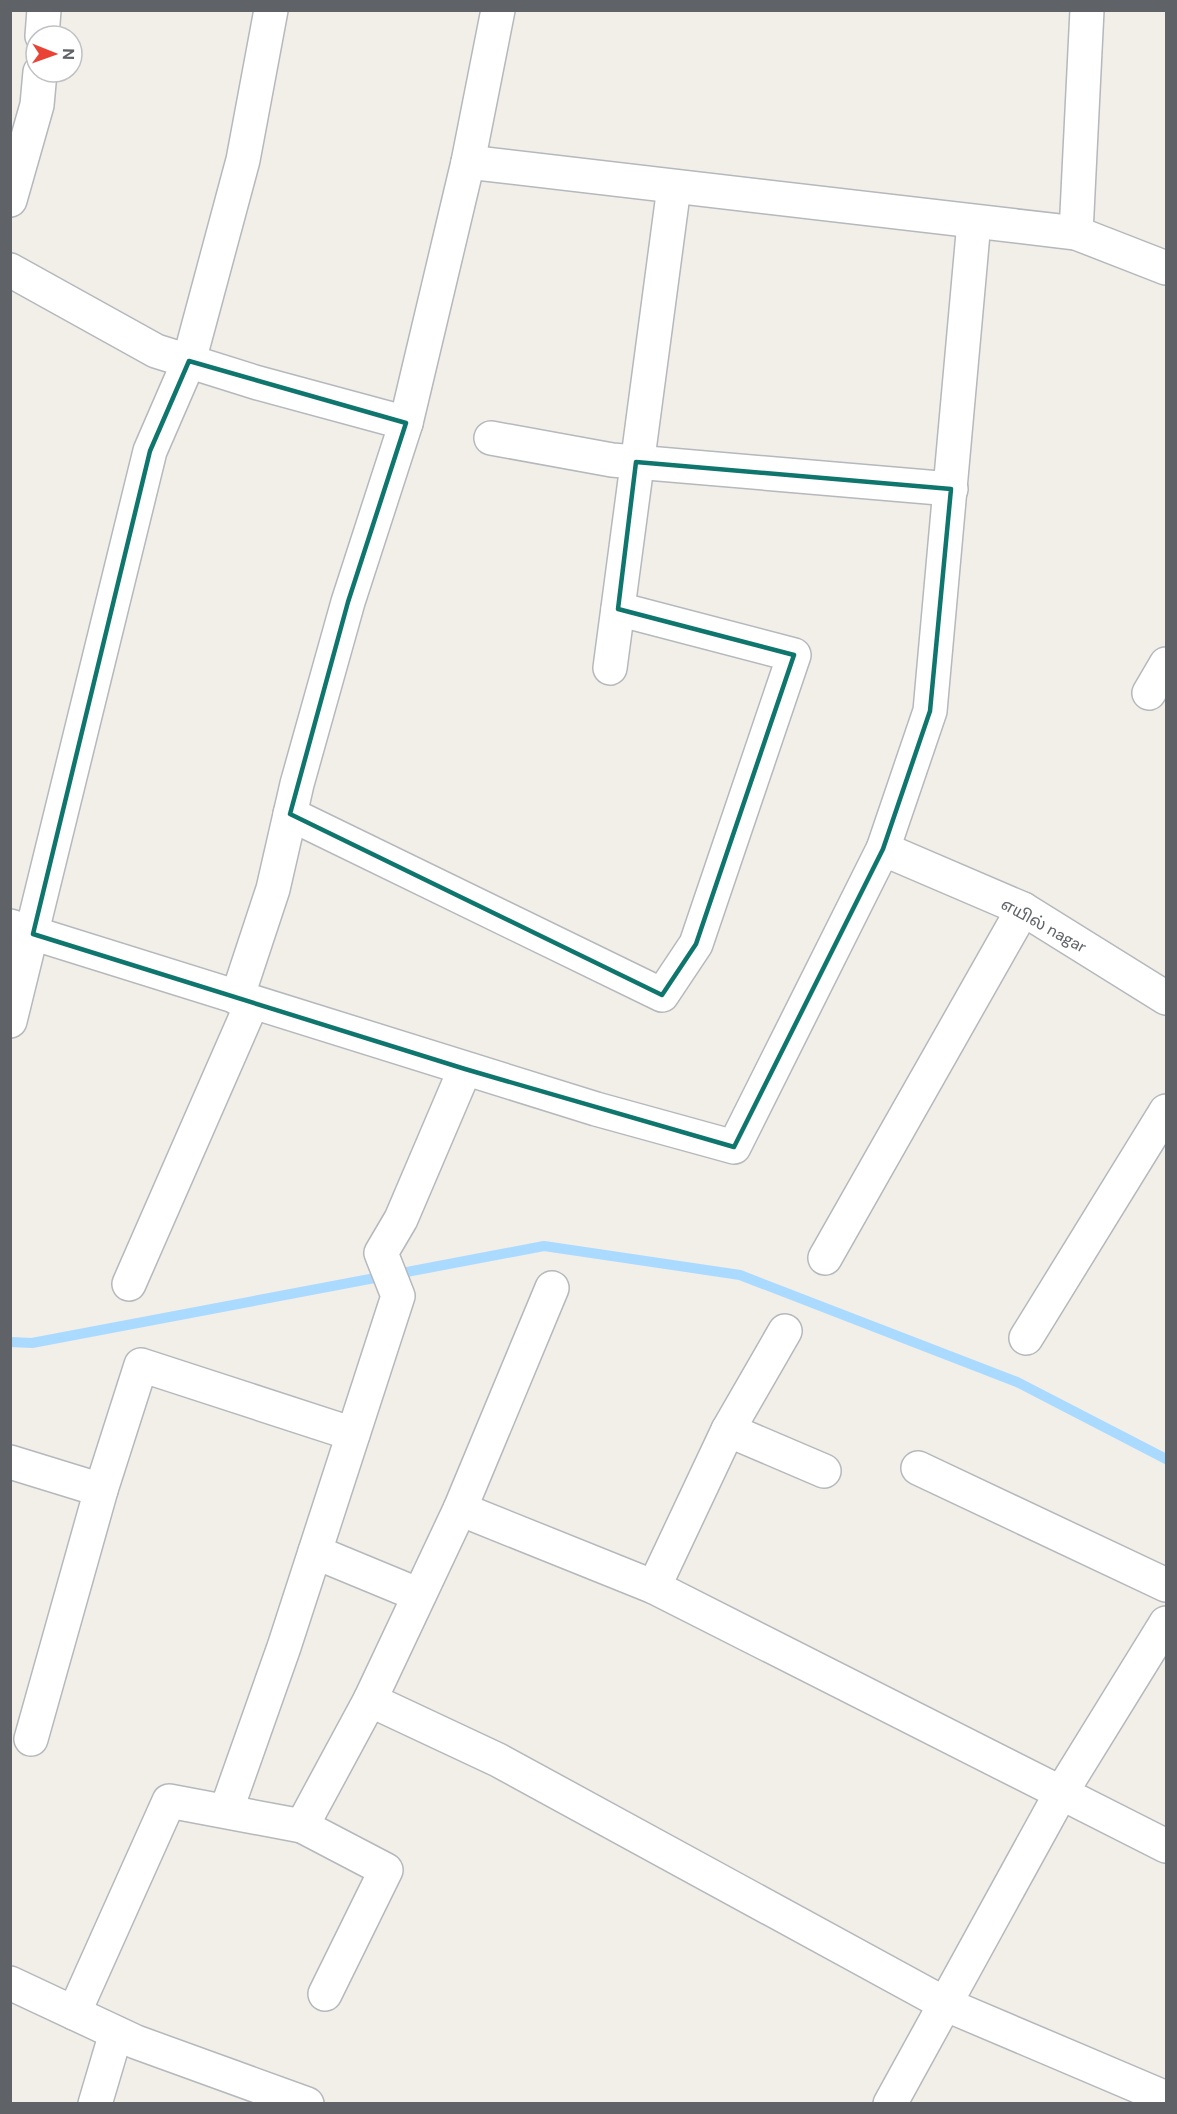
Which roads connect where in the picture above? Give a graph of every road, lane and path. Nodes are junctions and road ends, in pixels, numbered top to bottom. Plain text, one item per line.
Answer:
1 (271, 10) edge
2 (498, 10) edge
3 (1087, 10) edge
4 (39, 84) edge
5 (468, 162) junction
6 (674, 187) junction
7 (10, 200) edge
8 (974, 222) junction
9 (1076, 233) junction
10 (1167, 268) edge
11 (10, 270) edge
12 (189, 361) junction
13 (406, 423) junction
14 (491, 438) dead end
15 (636, 462) junction
16 (951, 489) junction
17 (618, 609) junction
18 (1167, 664) edge
19 (610, 668) dead end
20 (1149, 693) dead end
21 (290, 814) junction
22 (883, 849) junction
23 (1023, 909) junction
24 (22, 930) edge
25 (1167, 998) edge
26 (244, 1000) junction
27 (10, 1021) edge
28 (465, 1069) junction
29 (1167, 1111) edge
30 (825, 1258) dead end
31 (129, 1284) dead end
32 (552, 1288) dead end
33 (785, 1331) dead end
34 (1026, 1338) dead end
35 (728, 1430) junction
36 (353, 1434) junction
37 (10, 1462) edge
38 (918, 1468) dead end
39 (824, 1472) dead end
40 (101, 1490) junction
41 (460, 1509) junction
42 (315, 1552) junction
43 (1167, 1585) edge
44 (654, 1587) junction
45 (419, 1595) junction
46 (1167, 1623) edge
47 (370, 1700) junction
48 (31, 1739) dead end
49 (1061, 1793) junction
50 (226, 1811) junction
51 (302, 1826) junction
52 (1167, 1846) edge
53 (10, 1983) edge
54 (325, 1994) dead end
55 (947, 2005) junction
56 (74, 2013) junction
57 (116, 2033) junction
58 (1167, 2098) edge
59 (95, 2103) edge
60 (307, 2103) edge
61 (890, 2103) edge

1 - 12 street
2 - 5 street
3 - 9 street
4 - 7 street
5 - 6 street
5 - 13 street
6 - 8 street
6 - 15 street
8 - 9 street
8 - 16 street
9 - 10 street
11 - 12 street
12 - 13 street
12 - 24 street
13 - 21 street
14 - 15 street
15 - 16 street
15 - 17 street
16 - 22 street
17 - 19 street
17 - 21 street
18 - 20 street
21 - 26 street
22 - 23 street, எயில் nagar
22 - 28 street
23 - 25 street, எயில் nagar
23 - 30 street
24 - 26 street
24 - 27 street
26 - 28 street
26 - 31 street
28 - 36 street
29 - 34 street
32 - 41 street
33 - 35 street
35 - 39 street
35 - 44 street
36 - 40 street
36 - 42 street
37 - 40 street
38 - 43 street
40 - 48 street
41 - 44 street
41 - 45 street
42 - 45 street
42 - 50 street
44 - 49 street
45 - 47 street
46 - 49 street
47 - 51 street
47 - 55 street
49 - 52 street
49 - 55 street
50 - 51 street
50 - 56 street
51 - 54 street
53 - 56 street
55 - 58 street
55 - 61 street
56 - 57 street
57 - 59 street
57 - 60 street

